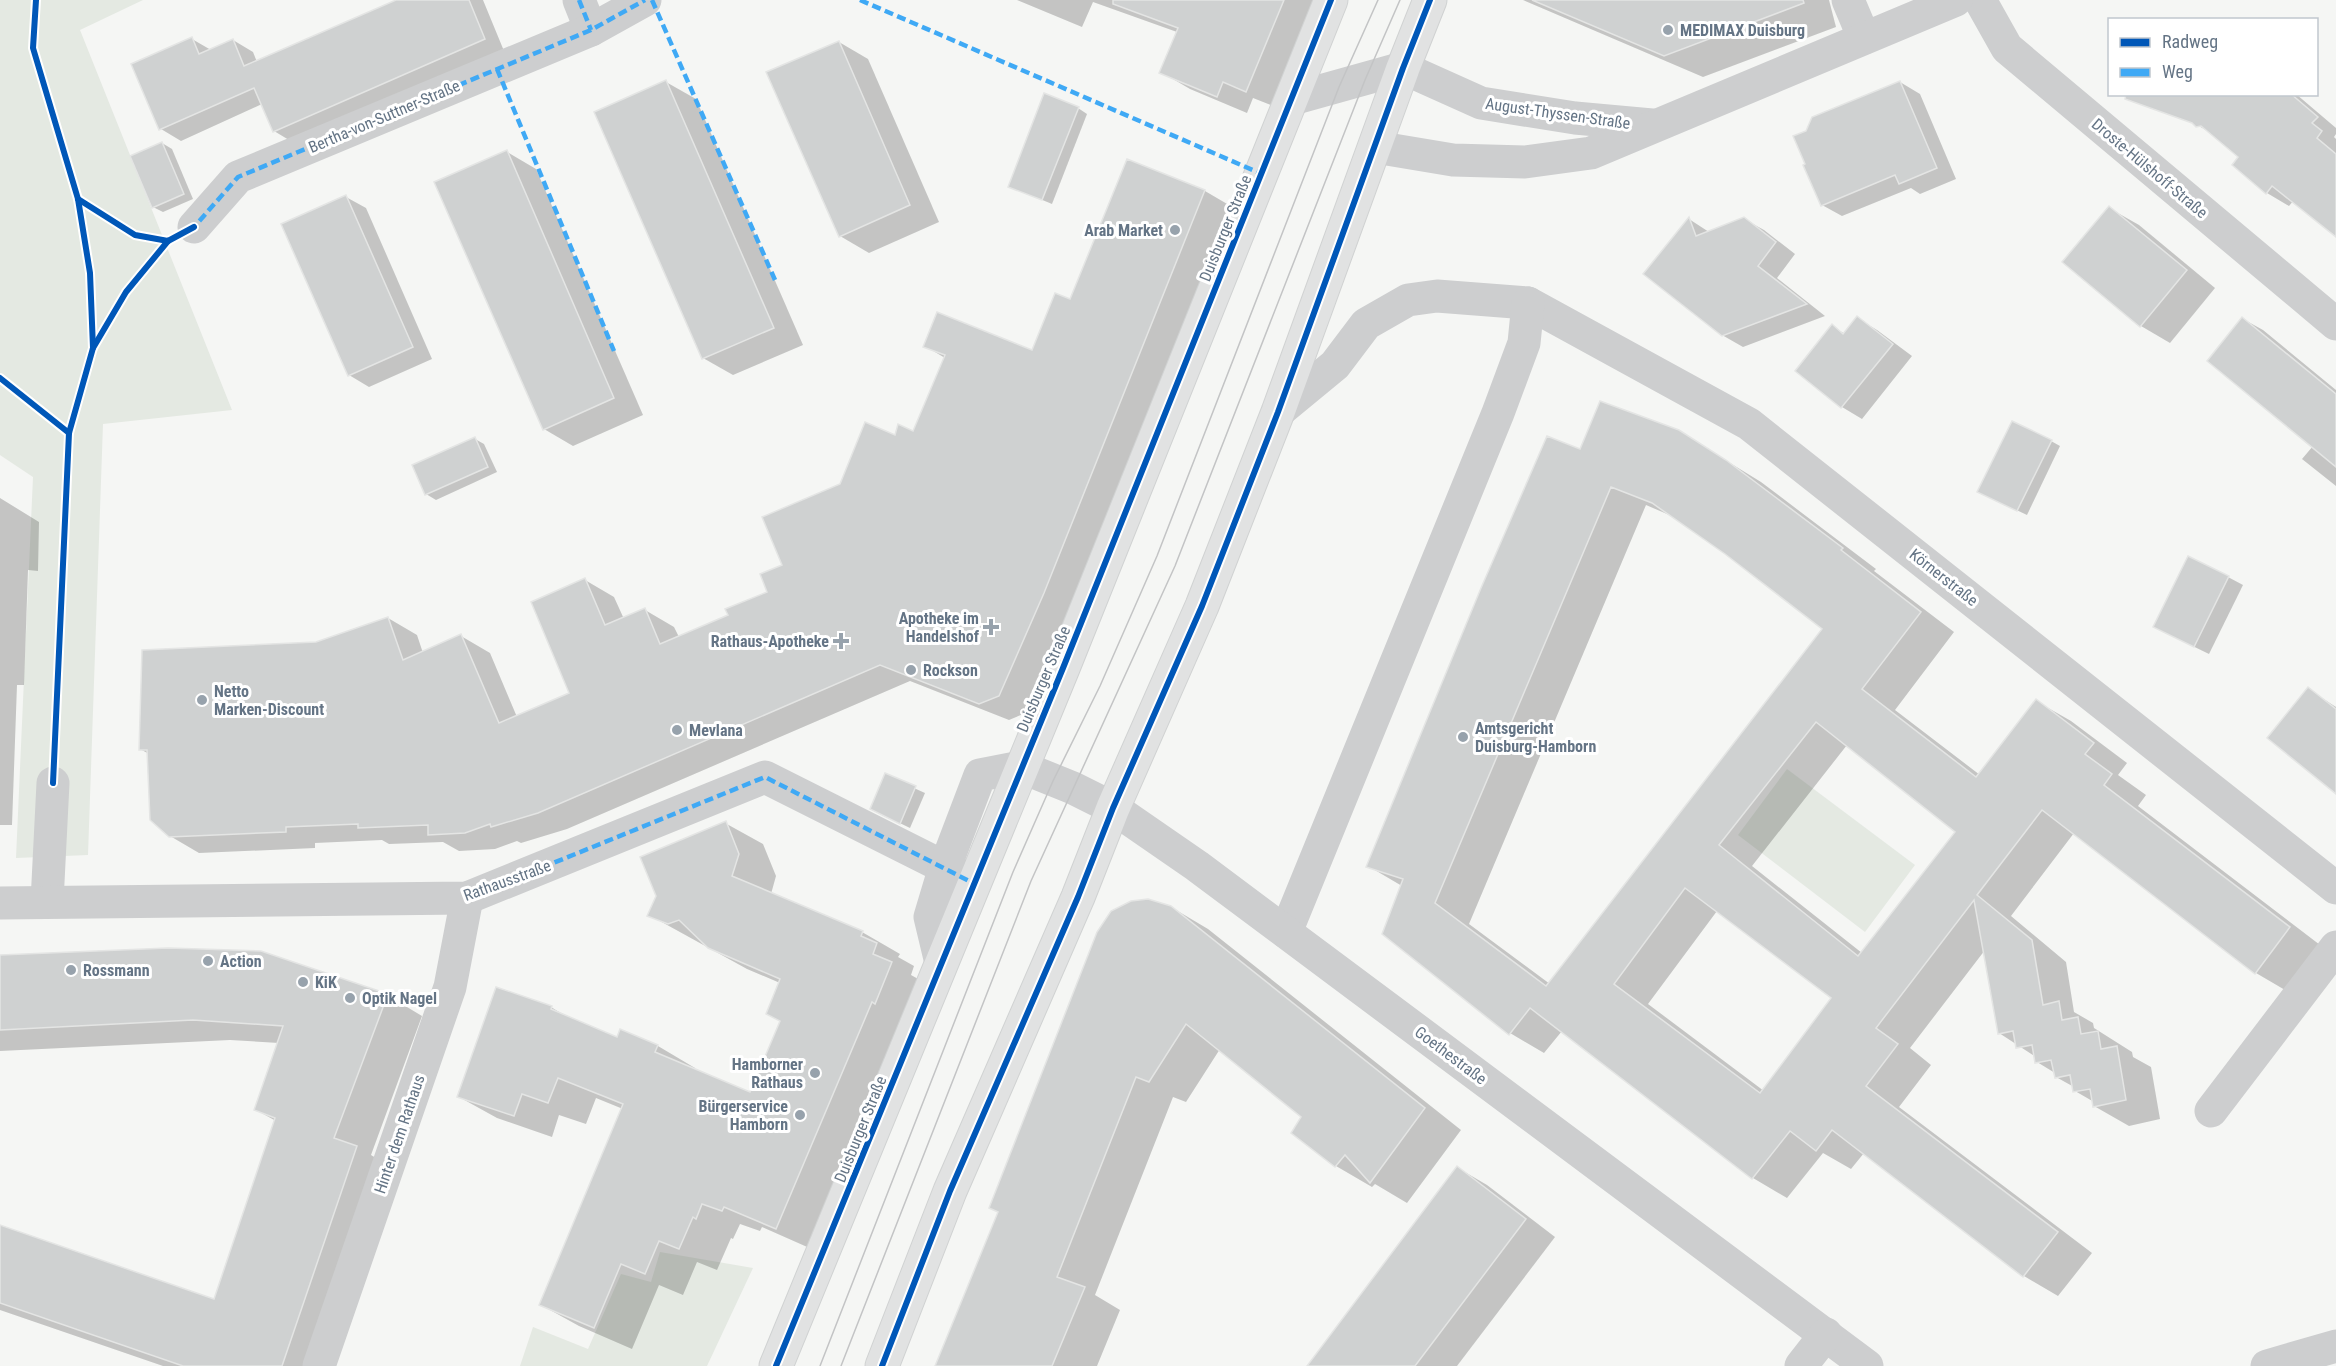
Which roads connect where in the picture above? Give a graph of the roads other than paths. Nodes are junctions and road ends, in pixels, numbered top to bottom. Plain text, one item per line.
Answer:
1 (579, 0) edge
2 (645, 0) edge
3 (1331, 0) edge
4 (1430, 0) edge
5 (1848, 0) edge
6 (1956, 0) edge
7 (1980, 0) edge
8 (591, 30) junction
9 (1864, 38) junction
10 (1403, 68) junction
11 (1292, 99) junction
12 (1657, 125) junction
13 (1375, 147) junction
14 (194, 227) dead end
15 (1528, 303) junction
16 (2336, 324) edge
17 (1278, 412) junction
18 (1021, 767) junction
19 (53, 783) dead end
20 (1113, 808) junction
21 (945, 867) junction
22 (973, 883) junction
23 (2336, 888) edge
24 (467, 898) junction
25 (47, 902) junction
26 (0, 903) edge
27 (1286, 932) junction
28 (2336, 947) edge
29 (941, 963) junction
30 (2211, 1111) dead end
31 (1826, 1334) junction
32 (2336, 1346) edge
33 (319, 1366) edge
34 (776, 1366) edge
35 (882, 1366) edge
36 (1801, 1366) edge
37 (1867, 1366) edge
38 (2266, 1366) edge

1 - 8 street
2 - 8 street, Bertha-von-Suttner-Straße
3 - 11 main road, Duisburger Straße
4 - 10 main road
5 - 9 street
6 - 9 street, August-Thyssen-Straße
7 - 16 street, Droste-Hülshoff-Straße
8 - 14 street, Bertha-von-Suttner-Straße
9 - 12 street, August-Thyssen-Straße
10 - 11 street
10 - 12 street, August-Thyssen-Straße
10 - 13 main road
11 - 18 main road, Duisburger Straße
12 - 13 street, August-Thyssen-Straße
13 - 17 main road
15 - 17 street
15 - 23 street, Körnerstraße
15 - 27 street
17 - 20 main road
18 - 20 street, Goethestraße
18 - 21 street
18 - 22 main road, Duisburger Straße
19 - 25 street
20 - 27 street, Goethestraße
20 - 35 main road
21 - 22 street, Rathausstraße
21 - 24 street, Rathausstraße
21 - 29 street
22 - 29 main road, Duisburger Straße
24 - 25 street, Rathausstraße
24 - 33 street, Hinter dem Rathaus
25 - 26 street, Rathausstraße
27 - 31 street, Goethestraße
28 - 30 street
29 - 34 main road, Duisburger Straße
31 - 36 street
31 - 37 street, Goethestraße
32 - 38 street

